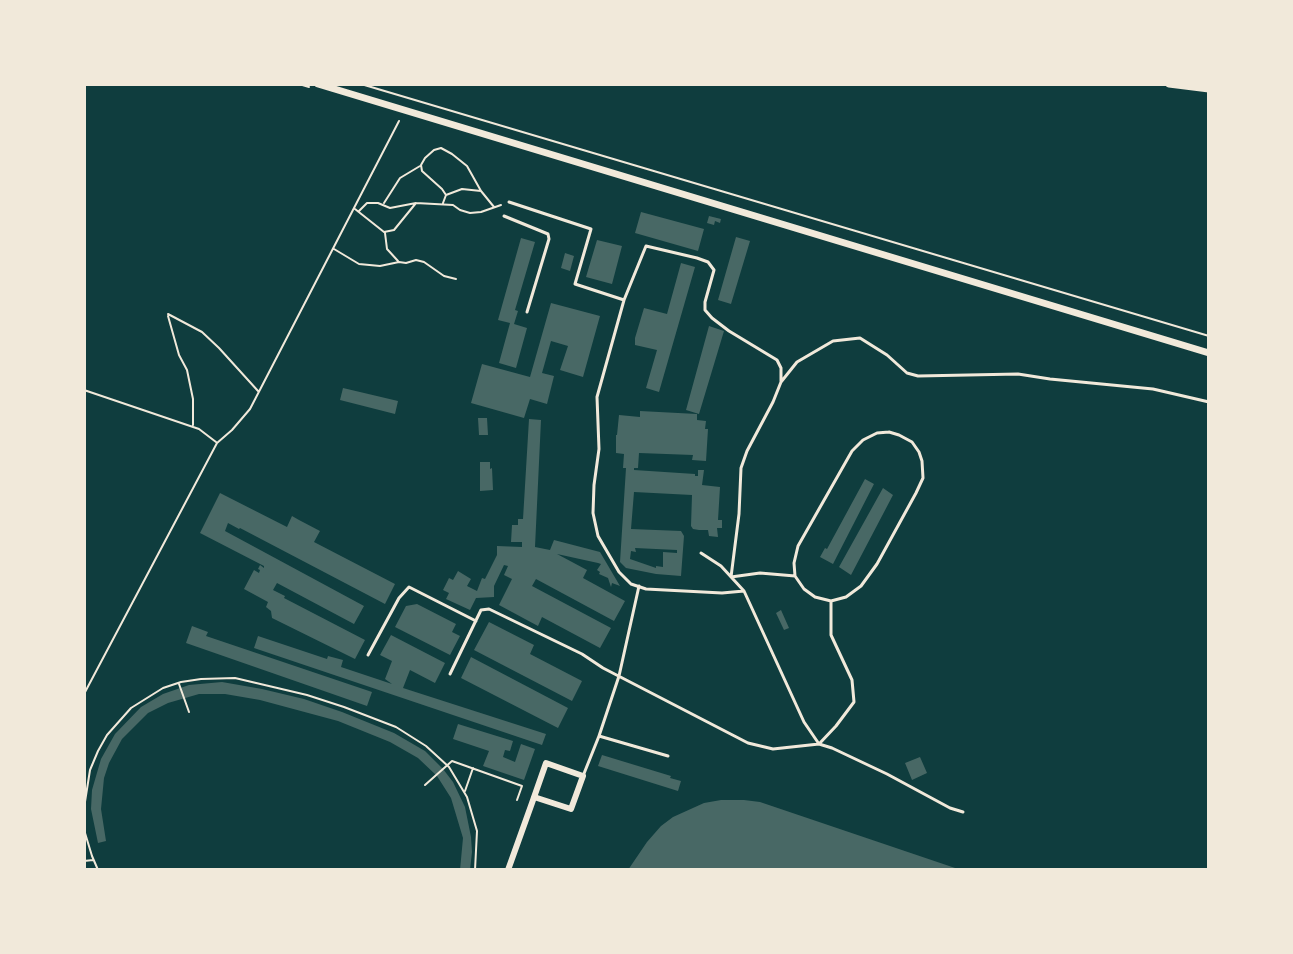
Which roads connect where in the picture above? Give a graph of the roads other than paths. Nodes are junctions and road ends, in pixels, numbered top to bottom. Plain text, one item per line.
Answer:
1 (318, 84) edge
2 (1169, 84) edge
3 (1209, 89) edge
4 (509, 202) road end
5 (504, 216) dead end
6 (624, 300) junction
7 (527, 312) dead end
8 (1209, 353) edge
9 (781, 382) junction
10 (1209, 402) edge
11 (701, 553) dead end
12 (795, 576) junction
13 (731, 577) junction
14 (639, 586) junction
15 (744, 591) junction
16 (831, 601) junction
17 (476, 621) junction
18 (368, 655) dead end
19 (450, 674) dead end
20 (619, 676) junction
21 (599, 736) junction
22 (819, 744) junction
23 (668, 756) dead end
24 (583, 776) junction
25 (534, 797) junction
26 (963, 812) dead end
27 (508, 870) edge

1 - 8 street
2 - 3 street
4 - 6 lane
5 - 7 lane
6 - 9 lane
6 - 14 lane
9 - 10 lane
9 - 13 lane
11 - 13 lane
12 - 13 lane
12 - 16 lane
12 - 16 lane
13 - 15 lane
14 - 15 lane
14 - 20 lane
15 - 22 lane
16 - 22 lane
17 - 18 lane
17 - 19 lane
17 - 20 lane
20 - 21 lane
20 - 22 lane
21 - 23 lane
21 - 24 lane
22 - 26 lane
24 - 25 street
24 - 25 street
25 - 27 street

